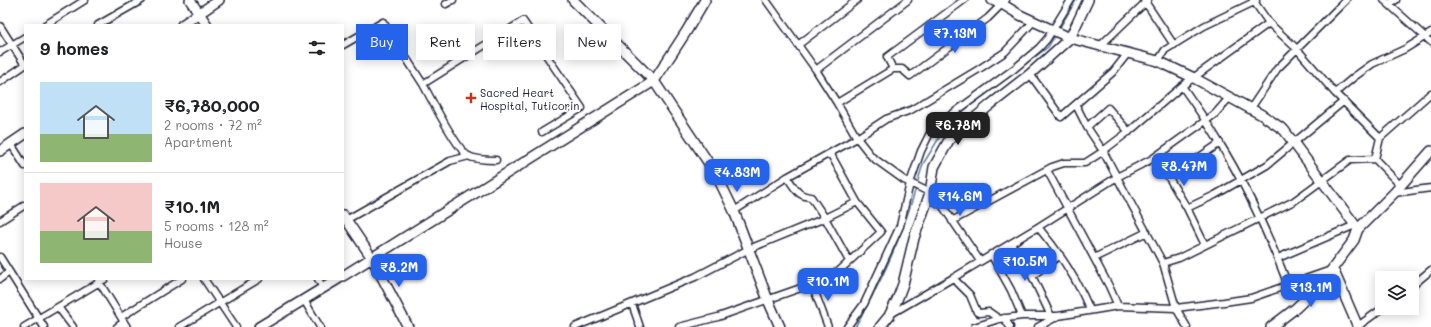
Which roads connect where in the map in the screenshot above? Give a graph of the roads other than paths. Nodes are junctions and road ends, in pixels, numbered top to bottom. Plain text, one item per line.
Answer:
1 (85, 0) edge
2 (142, 0) edge
3 (190, 0) edge
4 (218, 0) edge
5 (452, 0) edge
6 (573, 0) edge
7 (705, 0) edge
8 (766, 0) edge
9 (857, 0) edge
10 (908, 0) edge
11 (964, 0) edge
12 (992, 0) edge
13 (1070, 0) edge
14 (1088, 0) edge
15 (1346, 0) edge
16 (1396, 0) edge
17 (1146, 1) edge
18 (1255, 1) edge
19 (1004, 2) edge
20 (1386, 2) edge
21 (446, 4) dead end
22 (199, 14) junction
23 (1034, 21) junction
24 (1269, 23) junction
25 (47, 24) edge
26 (100, 24) edge
27 (184, 24) edge
28 (206, 24) edge
29 (0, 26) edge
30 (1054, 30) junction
31 (1431, 33) edge
32 (1424, 36) junction
33 (24, 38) edge
34 (1069, 38) junction
35 (1431, 42) edge
36 (344, 43) edge
37 (12, 45) junction
38 (798, 45) junction
39 (1101, 45) junction
40 (1174, 45) junction
41 (1297, 49) junction
42 (0, 52) edge
43 (1128, 53) junction
44 (1158, 61) junction
45 (24, 63) edge
46 (24, 66) edge
47 (893, 69) junction
48 (816, 70) junction
49 (1030, 74) junction
50 (1194, 78) junction
51 (654, 81) junction
52 (0, 82) edge
53 (423, 84) junction
54 (1182, 86) junction
55 (1335, 93) junction
56 (1431, 93) edge
57 (1229, 98) junction
58 (1344, 101) junction
59 (837, 103) junction
60 (1076, 105) junction
61 (1251, 108) junction
62 (1206, 121) junction
63 (1087, 127) junction
64 (542, 132) dead end
65 (1129, 132) junction
66 (24, 135) edge
67 (857, 138) junction
68 (1380, 138) junction
69 (1294, 142) junction
70 (1220, 143) junction
71 (11, 144) junction
72 (0, 151) edge
73 (1103, 151) junction
74 (1431, 151) edge
75 (830, 153) junction
76 (468, 156) junction
77 (1375, 159) junction
78 (496, 160) dead end
79 (24, 164) edge
80 (1046, 170) junction
81 (787, 177) junction
82 (1117, 177) junction
83 (1321, 180) junction
84 (1241, 181) junction
85 (912, 184) junction
86 (1431, 188) edge
87 (1397, 189) junction
88 (928, 192) junction
89 (856, 202) junction
90 (24, 206) edge
91 (1187, 208) junction
92 (1068, 209) junction
93 (734, 211) junction
94 (345, 218) edge
95 (825, 218) junction
96 (1260, 218) junction
97 (0, 220) edge
98 (952, 221) junction
99 (1038, 227) junction
100 (1356, 227) junction
101 (1147, 232) junction
102 (1011, 243) junction
103 (1205, 245) junction
104 (749, 250) junction
105 (991, 254) junction
106 (1060, 255) junction
107 (0, 257) edge
108 (372, 258) junction
109 (1094, 258) junction
110 (1278, 258) junction
111 (980, 260) junction
112 (849, 261) junction
113 (1163, 263) junction
114 (1333, 269) junction
115 (1431, 270) edge
116 (10, 272) junction
117 (344, 275) edge
118 (1032, 276) junction
119 (953, 278) junction
120 (0, 279) edge
121 (181, 280) edge
122 (205, 280) edge
123 (256, 280) edge
124 (319, 280) edge
125 (336, 280) edge
126 (1419, 280) edge
127 (98, 281) edge
128 (812, 284) junction
129 (1288, 285) junction
130 (323, 288) junction
131 (304, 300) junction
132 (768, 300) junction
133 (220, 302) junction
134 (632, 304) junction
135 (1118, 306) junction
136 (58, 307) junction
137 (1176, 308) junction
138 (1090, 310) junction
139 (1375, 314) edge
140 (889, 316) junction
141 (1022, 316) junction
142 (1051, 316) junction
143 (1058, 316) junction
144 (38, 319) junction
145 (1001, 319) junction
146 (124, 322) edge
147 (1358, 326) edge
148 (24, 327) edge
149 (44, 327) edge
150 (73, 327) edge
151 (117, 327) edge
152 (180, 327) edge
153 (236, 327) edge
154 (260, 327) edge
155 (320, 327) edge
156 (408, 327) edge
157 (575, 327) edge
158 (640, 327) edge
159 (679, 327) edge
160 (780, 327) edge
161 (828, 327) edge
162 (847, 327) edge
163 (880, 327) edge
164 (974, 327) edge
165 (1010, 327) edge
166 (1038, 327) edge
167 (1187, 327) edge
168 (1270, 327) edge

1 - 25 street
2 - 26 street
3 - 22 street
4 - 22 street
5 - 21 street
6 - 51 street
7 - 51 street
8 - 38 street
9 - 38 street
10 - 48 street
11 - 47 street
12 - 19 street
13 - 30 street
14 - 34 street
15 - 41 street
16 - 20 street
17 - 39 street
17 - 40 street
18 - 24 street
18 - 40 street
19 - 23 street
19 - 47 street
20 - 32 street
22 - 27 street
22 - 28 street
23 - 30 street
23 - 67 street
24 - 41 street
24 - 50 street
29 - 37 street
30 - 34 street
30 - 85 street
31 - 32 street
32 - 35 street
32 - 55 street
33 - 37 street
34 - 39 street
34 - 49 street
36 - 53 street
37 - 42 street
37 - 45 street
38 - 48 street
39 - 43 street
40 - 44 street
41 - 55 street
41 - 61 street
43 - 44 street
43 - 60 street
44 - 50 street
46 - 52 street
47 - 59 street
48 - 59 street
49 - 60 street
49 - 88 street
50 - 54 street
50 - 57 street
51 - 93 street
51 - 108 street
53 - 64 street
53 - 76 street
54 - 62 street
54 - 65 street
55 - 58 street
56 - 68 street
57 - 61 street
57 - 62 street
58 - 68 street
58 - 69 street
59 - 67 street
60 - 63 street
61 - 69 street
62 - 70 street
62 - 82 street
63 - 65 street
63 - 73 street
65 - 73 street
66 - 71 street
67 - 75 street
67 - 85 street
68 - 77 street
69 - 83 street
69 - 84 street
70 - 84 street
70 - 91 street
71 - 72 street
71 - 79 street
73 - 80 street
73 - 82 street
74 - 87 street
75 - 81 street
75 - 89 street
76 - 78 street
76 - 94 street
77 - 83 street
77 - 87 street
80 - 92 street
80 - 98 street
81 - 93 street
81 - 95 street
82 - 92 street
82 - 101 street
83 - 96 street
83 - 100 street
84 - 91 street
84 - 96 street
85 - 88 street
85 - 162 street
86 - 87 street
87 - 100 street
88 - 98 street
88 - 140 street
89 - 95 street
89 - 112 street
90 - 97 street
91 - 103 street
92 - 99 street
92 - 109 street
93 - 104 street
94 - 108 street
95 - 104 street
95 - 112 street
96 - 103 street
96 - 110 street
98 - 111 street
99 - 102 street
99 - 106 street
100 - 110 street
100 - 114 street
101 - 109 street
101 - 113 street
102 - 105 street
102 - 118 street
103 - 113 street
104 - 132 street
104 - 134 street
105 - 111 street
105 - 141 street
106 - 118 street
106 - 138 street
107 - 116 street
108 - 117 street
108 - 156 street
109 - 135 street
110 - 129 street
111 - 119 street
112 - 128 street
113 - 137 street
114 - 129 street
114 - 147 street
114 - 168 street
115 - 126 street
116 - 120 street
116 - 144 street
118 - 142 street
119 - 140 street
119 - 145 street
121 - 146 street
122 - 133 street
123 - 133 street
124 - 130 street
125 - 130 street
127 - 136 street
127 - 146 street
128 - 132 street
128 - 161 street
129 - 137 street
130 - 131 street
131 - 154 street
131 - 155 street
132 - 159 street
132 - 160 street
133 - 152 street
133 - 153 street
134 - 157 street
134 - 158 street
135 - 137 street
135 - 138 street
136 - 144 street
136 - 150 street
137 - 167 street
138 - 143 street
139 - 147 street
140 - 163 street
141 - 142 street
141 - 145 street
142 - 143 street
143 - 166 street
144 - 148 street
144 - 149 street
145 - 164 street
145 - 165 street
146 - 151 street

